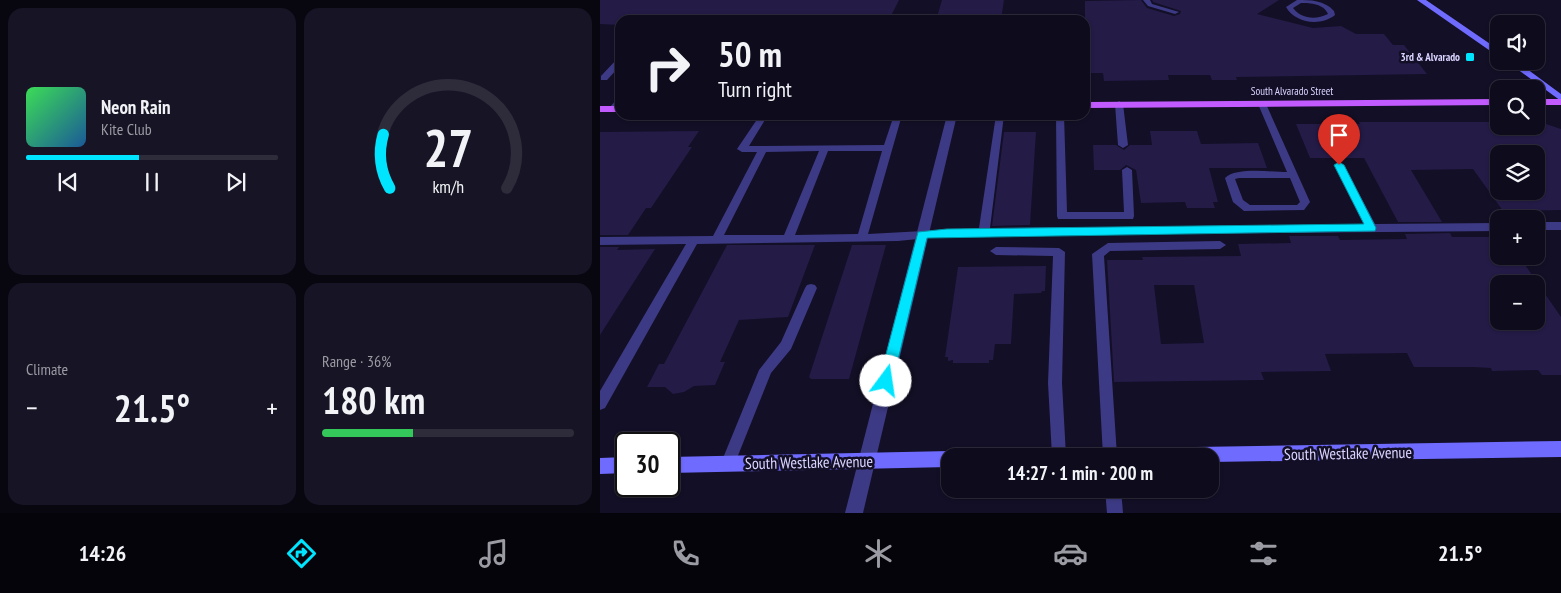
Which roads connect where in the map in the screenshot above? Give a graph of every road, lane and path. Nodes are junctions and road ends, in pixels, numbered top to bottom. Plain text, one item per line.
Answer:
1 (1146, 0) edge
2 (1306, 0) edge
3 (1421, 0) edge
4 (1175, 12) dead end
5 (1490, 48) edge
6 (615, 66) edge
7 (1522, 70) edge
8 (604, 78) dead end
9 (1561, 100) edge
10 (1545, 101) edge
11 (1490, 102) edge
12 (1090, 104) edge
13 (1119, 104) junction
14 (1262, 104) junction
15 (615, 106) edge
16 (600, 109) edge
17 (761, 120) edge
18 (896, 120) edge
19 (951, 120) edge
20 (999, 120) edge
21 (1060, 120) edge
22 (1124, 145) dead end
23 (825, 148) junction
24 (888, 148) junction
25 (762, 149) junction
26 (1339, 165) dead end
27 (1127, 170) dead end
28 (1293, 175) junction
29 (1545, 226) edge
30 (1561, 226) edge
31 (1490, 227) edge
32 (1371, 228) junction
33 (984, 232) junction
34 (922, 235) junction
35 (862, 237) junction
36 (788, 238) junction
37 (694, 239) junction
38 (717, 239) junction
39 (600, 241) edge
40 (1220, 245) dead end
41 (996, 251) dead end
42 (811, 288) dead end
43 (600, 404) edge
44 (1058, 448) edge
45 (1110, 448) edge
46 (1561, 449) edge
47 (1219, 455) edge
48 (941, 459) edge
49 (867, 460) junction
50 (728, 464) junction
51 (680, 465) edge
52 (600, 466) edge
53 (615, 466) edge
54 (1114, 498) edge
55 (854, 513) edge
56 (1115, 513) edge

1 - 4 lane
2 - 2 lane
3 - 5 street
6 - 8 lane
7 - 9 street
9 - 10 main road
11 - 14 main road, South Alvarado Street
12 - 13 main road, South Alvarado Street
13 - 14 main road, South Alvarado Street
13 - 22 lane
14 - 28 lane
15 - 16 main road
17 - 25 lane
18 - 24 lane
19 - 34 street
20 - 33 lane
21 - 27 lane
23 - 24 lane
23 - 25 lane
23 - 36 lane
24 - 35 lane
25 - 38 lane
26 - 32 lane
28 - 28 lane
29 - 30 lane
31 - 32 lane
32 - 33 lane
33 - 34 lane
34 - 35 lane
34 - 49 street
35 - 36 lane
36 - 38 lane
37 - 38 lane
37 - 39 lane
37 - 43 lane
40 - 45 lane
41 - 44 lane
42 - 50 lane
46 - 47 street, South Westlake Avenue
48 - 49 street, South Westlake Avenue
49 - 50 street, South Westlake Avenue
49 - 55 street
50 - 51 street, South Westlake Avenue
52 - 53 street
54 - 56 lane

